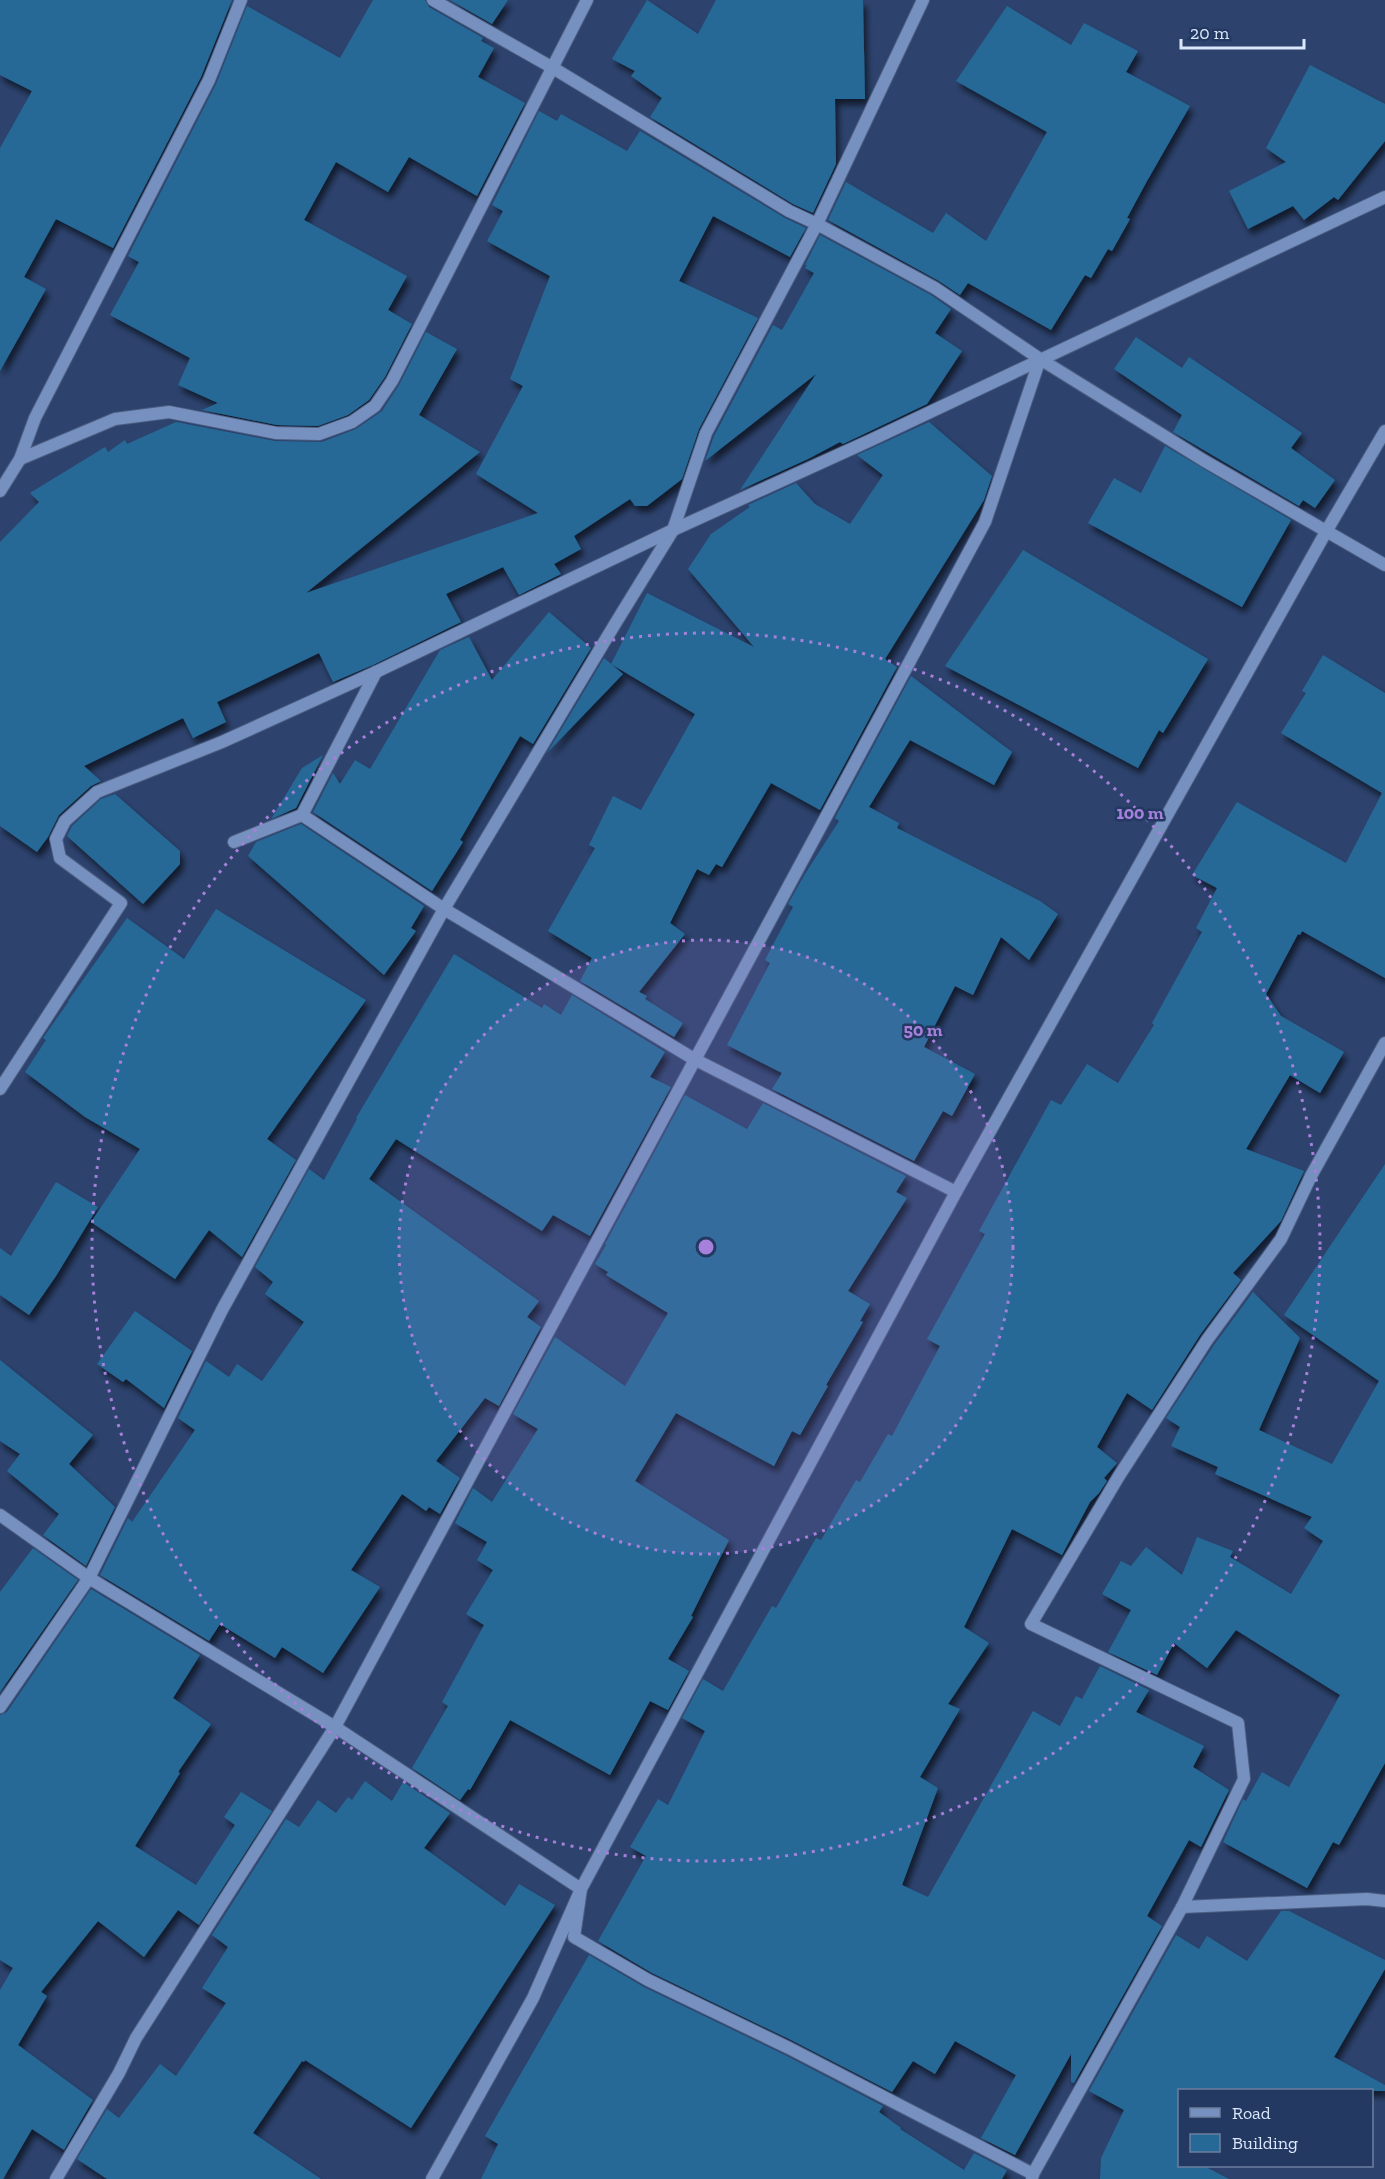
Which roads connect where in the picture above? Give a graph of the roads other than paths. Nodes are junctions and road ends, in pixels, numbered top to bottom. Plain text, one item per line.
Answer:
1 (241, 0) edge
2 (433, 0) edge
3 (587, 0) edge
4 (923, 0) edge
5 (553, 68) junction
6 (1385, 197) edge
7 (817, 224) junction
8 (1040, 359) junction
9 (1385, 431) edge
10 (20, 459) junction
11 (0, 491) edge
12 (673, 530) junction
13 (1327, 530) junction
14 (1385, 565) edge
15 (376, 672) junction
16 (302, 815) junction
17 (234, 842) dead end
18 (444, 909) junction
19 (1385, 1043) edge
20 (694, 1059) junction
21 (0, 1089) edge
22 (956, 1192) junction
23 (0, 1515) edge
24 (89, 1578) junction
25 (0, 1707) edge
26 (335, 1727) junction
27 (581, 1888) junction
28 (1385, 1901) edge
29 (1182, 1907) junction
30 (1033, 2176) edge
31 (56, 2179) edge
32 (432, 2179) edge

1 - 10 street
2 - 5 street
3 - 5 street
4 - 7 street
5 - 7 street
5 - 10 street
6 - 8 street
7 - 8 street
7 - 12 street
8 - 12 street
8 - 13 street
8 - 20 street
9 - 13 street
10 - 11 street
12 - 15 street
12 - 18 street
13 - 14 street
13 - 22 street
15 - 16 street
15 - 21 street
16 - 17 street
16 - 18 street
18 - 20 street
18 - 24 street
19 - 29 street
20 - 22 street
20 - 26 street
22 - 27 street
23 - 24 street
24 - 25 street
24 - 26 street
26 - 27 street
26 - 31 street
27 - 30 street
27 - 32 street
28 - 29 street
29 - 30 street

